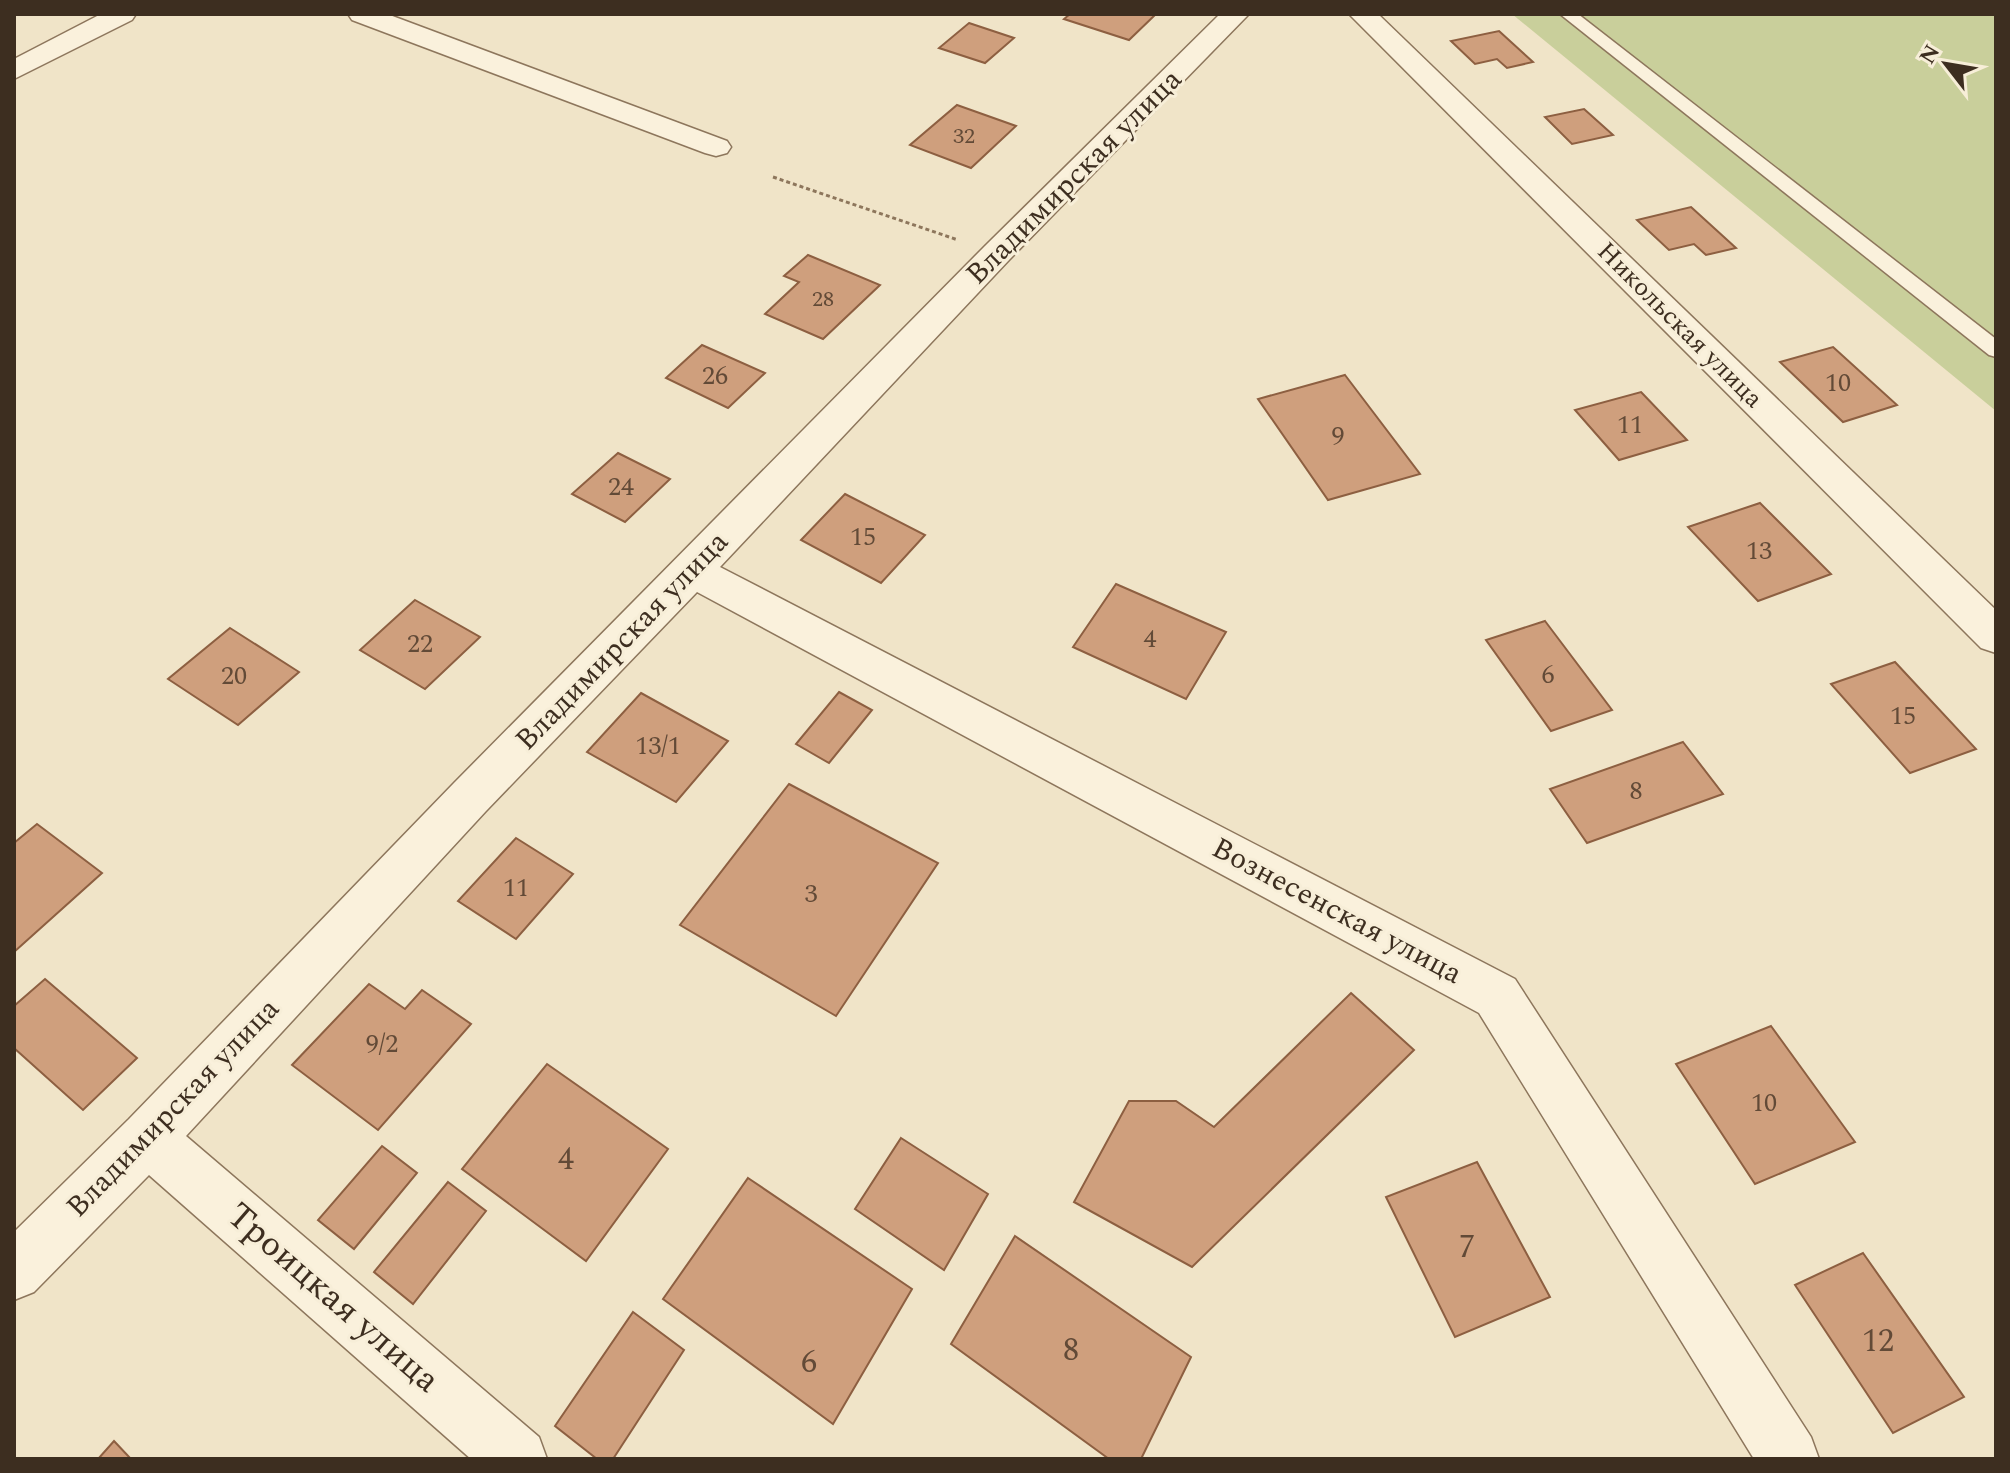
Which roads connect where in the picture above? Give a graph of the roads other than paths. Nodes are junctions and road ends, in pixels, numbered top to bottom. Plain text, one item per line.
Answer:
1 (122, 14) edge
2 (362, 14) edge
3 (1235, 14) edge
4 (1363, 14) edge
5 (1568, 14) edge
6 (14, 70) edge
7 (716, 147) dead end
8 (1996, 350) edge
9 (692, 571) junction
10 (1996, 636) edge
11 (148, 1138) junction
12 (14, 1272) edge
13 (517, 1459) edge
14 (1789, 1459) edge

1 - 6 street
2 - 7 street
3 - 9 street, Владимирская улица
4 - 10 street, Никольская улица
5 - 8 lane
9 - 11 street, Владимирская улица
9 - 14 street, Вознесенская улица
11 - 12 street, Владимирская улица
11 - 13 street, Троицкая улица

